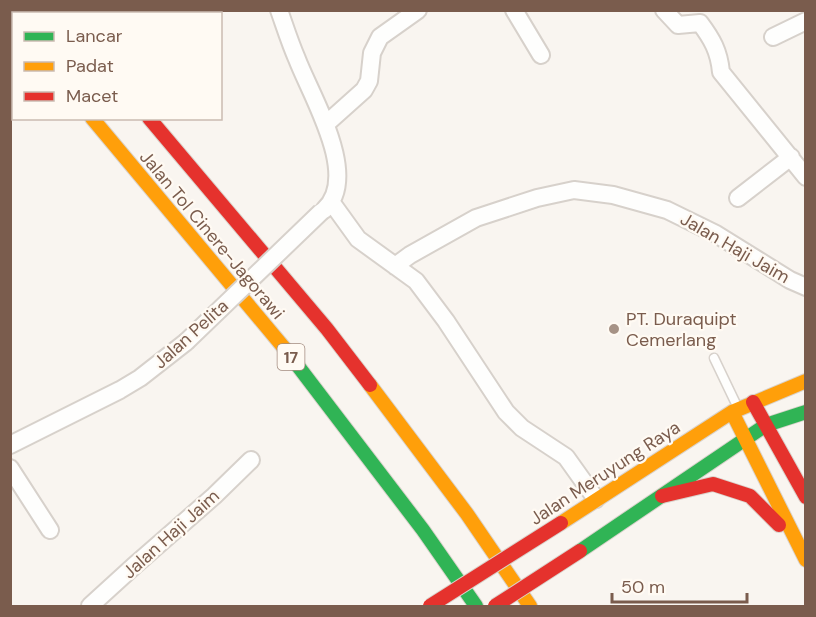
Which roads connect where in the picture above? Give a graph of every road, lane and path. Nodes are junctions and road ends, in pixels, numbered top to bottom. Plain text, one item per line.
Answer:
1 (279, 10) edge
2 (418, 10) edge
3 (514, 10) edge
4 (664, 10) edge
5 (806, 21) edge
6 (773, 37) dead end
7 (541, 55) dead end
8 (94, 120) edge
9 (151, 120) edge
10 (326, 124) junction
11 (791, 157) junction
12 (806, 177) edge
13 (738, 198) dead end
14 (327, 208) junction
15 (395, 266) junction
16 (806, 287) edge
17 (714, 358) dead end
18 (806, 381) edge
19 (753, 402) junction
20 (735, 410) junction
21 (806, 412) edge
22 (766, 425) junction
23 (745, 439) junction
24 (10, 445) edge
25 (251, 460) dead end
26 (10, 468) edge
27 (662, 496) junction
28 (806, 497) edge
29 (596, 499) junction
30 (50, 530) dead end
31 (796, 543) junction
32 (806, 561) edge
33 (90, 606) edge
34 (430, 606) edge
35 (476, 606) edge
36 (495, 606) edge
37 (530, 606) edge

1 - 10 street
2 - 10 street
3 - 7 street
4 - 11 street
5 - 6 street
8 - 35 main road, Jalan Tol Cinere-Jagorawi / 17
9 - 37 main road, Jalan Tol Cinere-Jagorawi / 17
10 - 14 street
11 - 12 street
11 - 13 street
14 - 15 street
14 - 24 street, Jalan Pelita, bridge
15 - 16 street, Jalan Haji Jaim
15 - 29 street
17 - 20 lane
18 - 19 main road, Jalan Meruyung Raya
19 - 20 main road, Jalan Meruyung Raya
19 - 22 main road
20 - 23 main road
20 - 29 main road, Jalan Meruyung Raya
21 - 22 main road
22 - 23 main road
22 - 28 main road
23 - 27 main road
23 - 31 main road
25 - 33 street, Jalan Haji Jaim
26 - 30 street
27 - 31 main road
27 - 36 main road, bridge
29 - 34 main road, Jalan Meruyung Raya, bridge
31 - 32 main road

